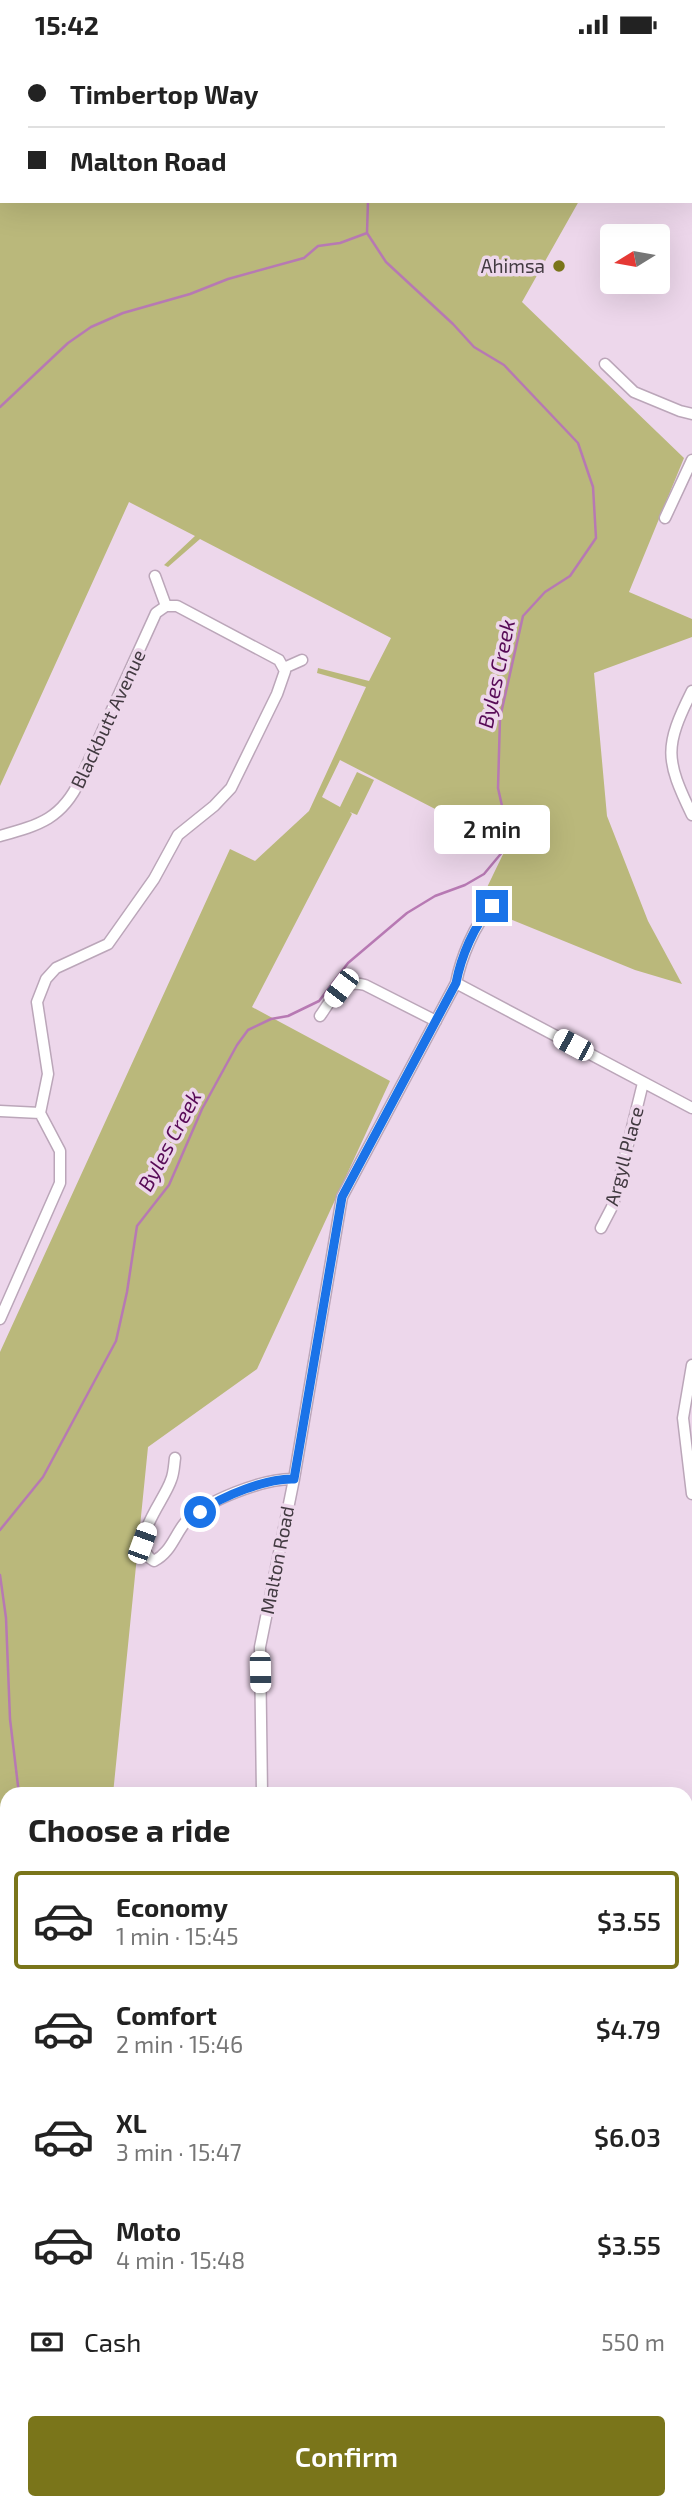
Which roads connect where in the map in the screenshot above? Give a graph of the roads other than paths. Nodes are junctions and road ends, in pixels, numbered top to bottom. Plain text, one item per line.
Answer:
1 (605, 364) dead end
2 (692, 414) edge
3 (692, 460) edge
4 (665, 518) dead end
5 (155, 576) dead end
6 (166, 606) junction
7 (302, 660) dead end
8 (284, 668) junction
9 (692, 691) edge
10 (692, 814) edge
11 (0, 836) edge
12 (492, 906) dead end
13 (456, 983) junction
14 (320, 1016) dead end
15 (436, 1021) junction
16 (643, 1083) junction
17 (692, 1108) edge
18 (0, 1111) edge
19 (40, 1113) junction
20 (601, 1228) dead end
21 (0, 1319) edge
22 (692, 1365) edge
23 (174, 1458) dead end
24 (294, 1479) junction
25 (692, 1495) edge
26 (262, 1787) edge

1 - 2 street
3 - 4 street
5 - 6 street
6 - 8 street
6 - 11 street, Blackbutt Avenue
7 - 8 street
8 - 19 street
9 - 10 street
12 - 13 street, Malton Road
13 - 15 street, Malton Road
13 - 16 street
14 - 15 street
15 - 24 street, Malton Road
16 - 17 street
16 - 20 street, Argyll Place
18 - 19 street
19 - 21 street
22 - 25 street
23 - 24 street
24 - 26 street, Malton Road

